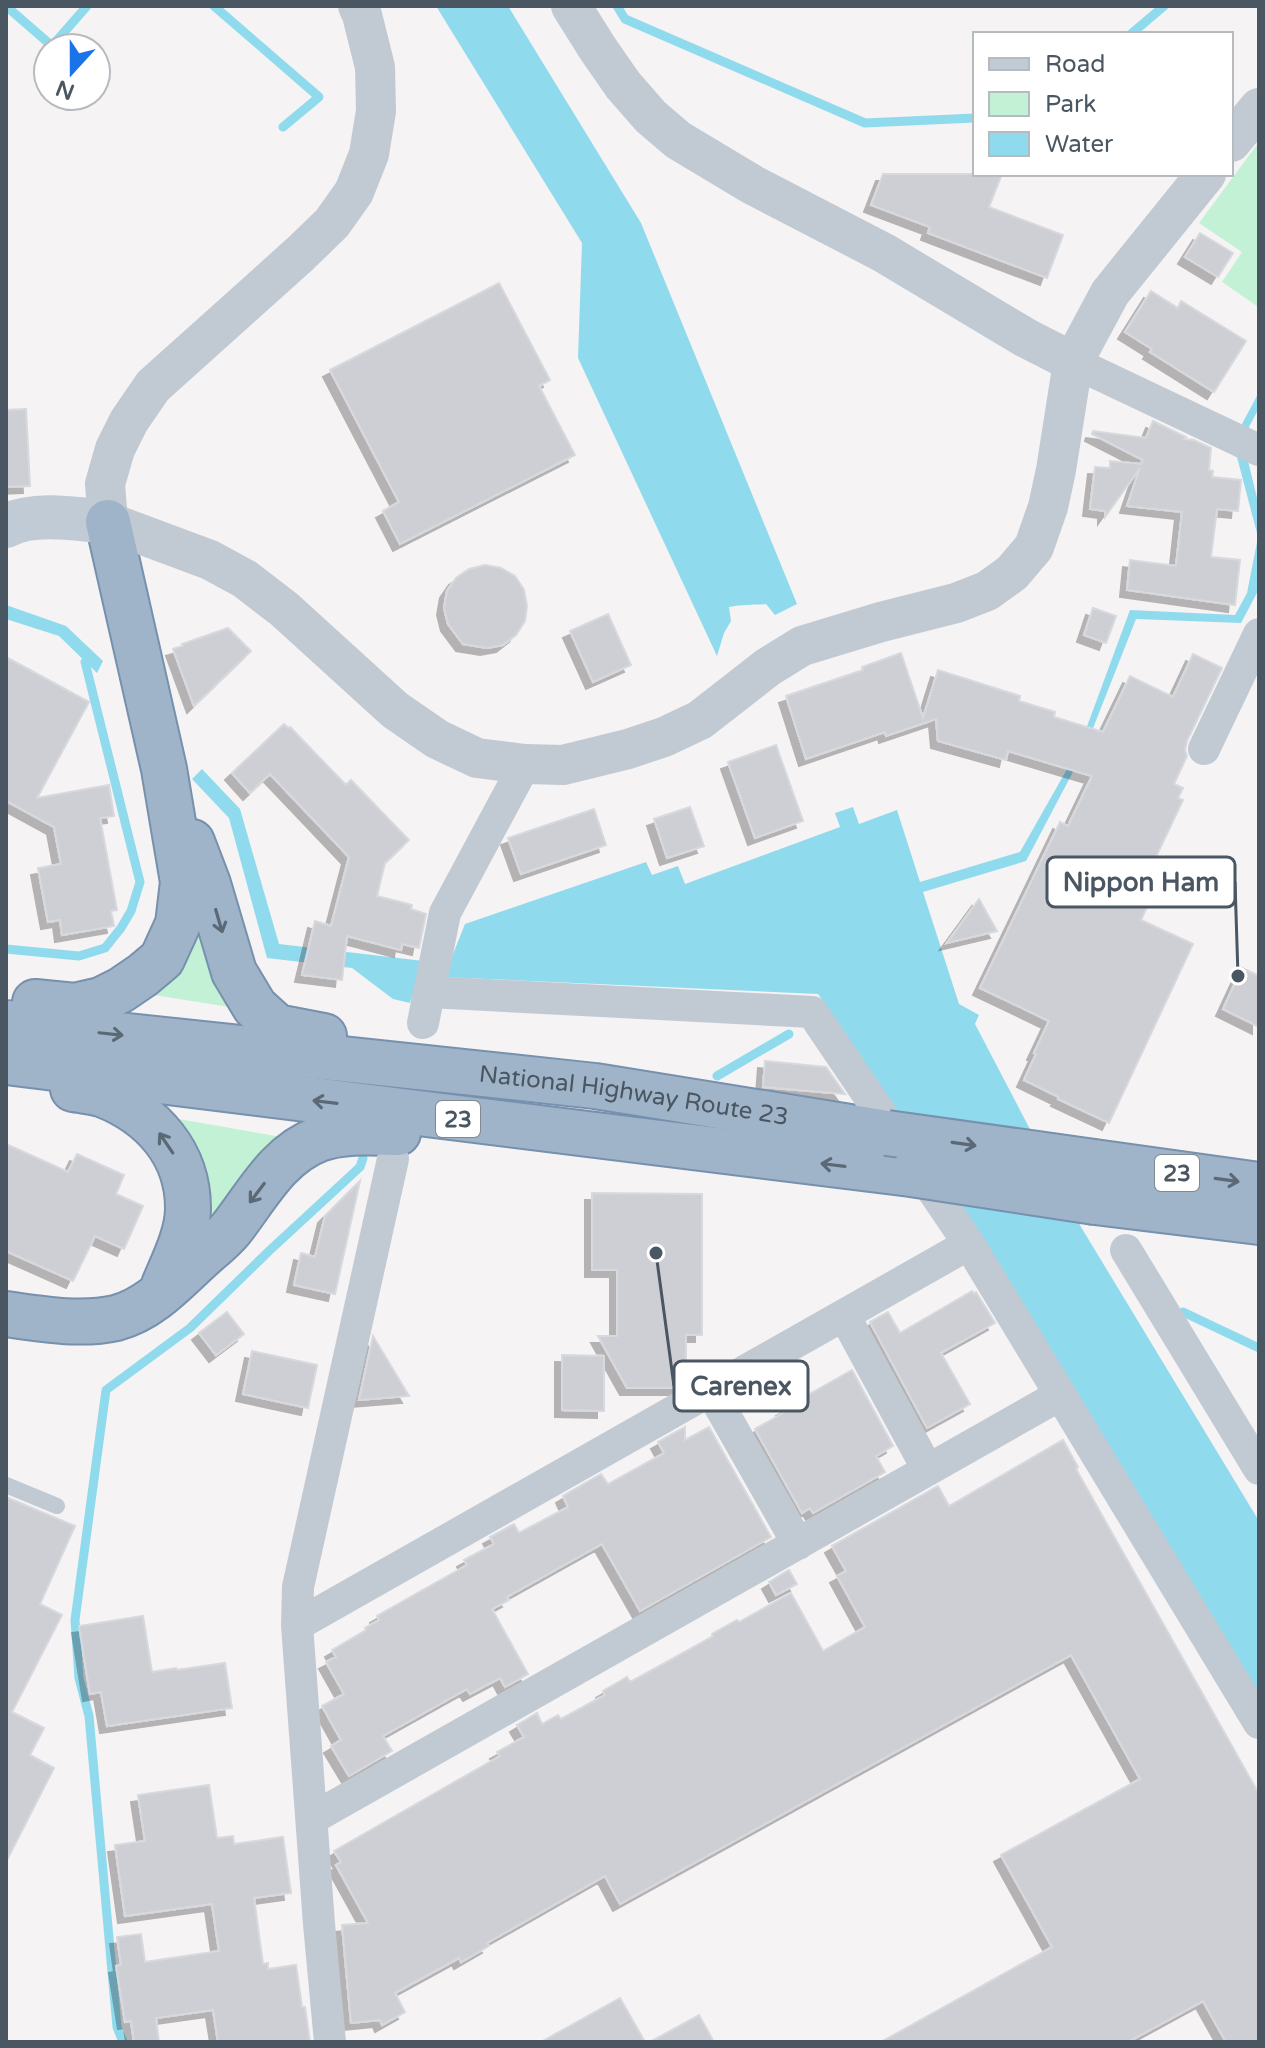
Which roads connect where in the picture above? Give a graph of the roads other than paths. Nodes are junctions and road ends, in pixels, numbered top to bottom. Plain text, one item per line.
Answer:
1 (358, 6) edge
2 (571, 6) edge
3 (1259, 108) edge
4 (1233, 140) edge
5 (1204, 176) edge
6 (1073, 362) junction
7 (1250, 446) edge
8 (108, 522) junction
9 (6, 526) edge
10 (1259, 634) edge
11 (1204, 749) dead end
12 (525, 764) junction
13 (164, 769) junction
14 (6, 999) edge
15 (6, 1023) edge
16 (6, 1062) edge
17 (6, 1078) edge
18 (595, 1086) junction
19 (593, 1135) junction
20 (393, 1159) dead end
21 (1094, 1182) junction
22 (1259, 1185) edge
23 (1259, 1222) edge
24 (969, 1244) junction
25 (1126, 1250) dead end
26 (160, 1295) junction
27 (6, 1314) edge
28 (844, 1315) junction
29 (711, 1391) junction
30 (1060, 1395) junction
31 (1259, 1469) edge
32 (928, 1470) junction
33 (6, 1485) edge
34 (57, 1506) dead end
35 (798, 1544) junction
36 (297, 1625) junction
37 (1259, 1723) edge
38 (313, 1818) junction
39 (330, 2042) edge

1 - 8 street
2 - 6 street
3 - 4 street
5 - 6 street
6 - 7 street
6 - 12 street
8 - 9 main road
8 - 12 street
8 - 13 highway, 23
10 - 11 street
12 - 24 street
13 - 14 highway, 23
13 -> 18 highway, 23
15 -> 18 highway, National Highway Route 23 / 23
19 -> 16 highway, National Highway Route 23 / 23
26 -> 17 highway
18 -> 21 highway, National Highway Route 23 / 23, bridge
21 -> 19 highway, National Highway Route 23 / 23, bridge
19 -> 26 highway, 23
20 - 36 street
21 -> 22 highway, National Highway Route 23 / 23
21 - 23 highway, National Highway Route 23 / 23
24 - 28 street
24 - 30 street
25 - 31 street
26 - 27 highway, 23
28 - 29 street
28 - 32 street
29 - 35 street
29 - 36 street
30 - 32 street
30 - 37 street
32 - 35 street
33 - 34 lane
35 - 38 street
36 - 38 street
38 - 39 street

